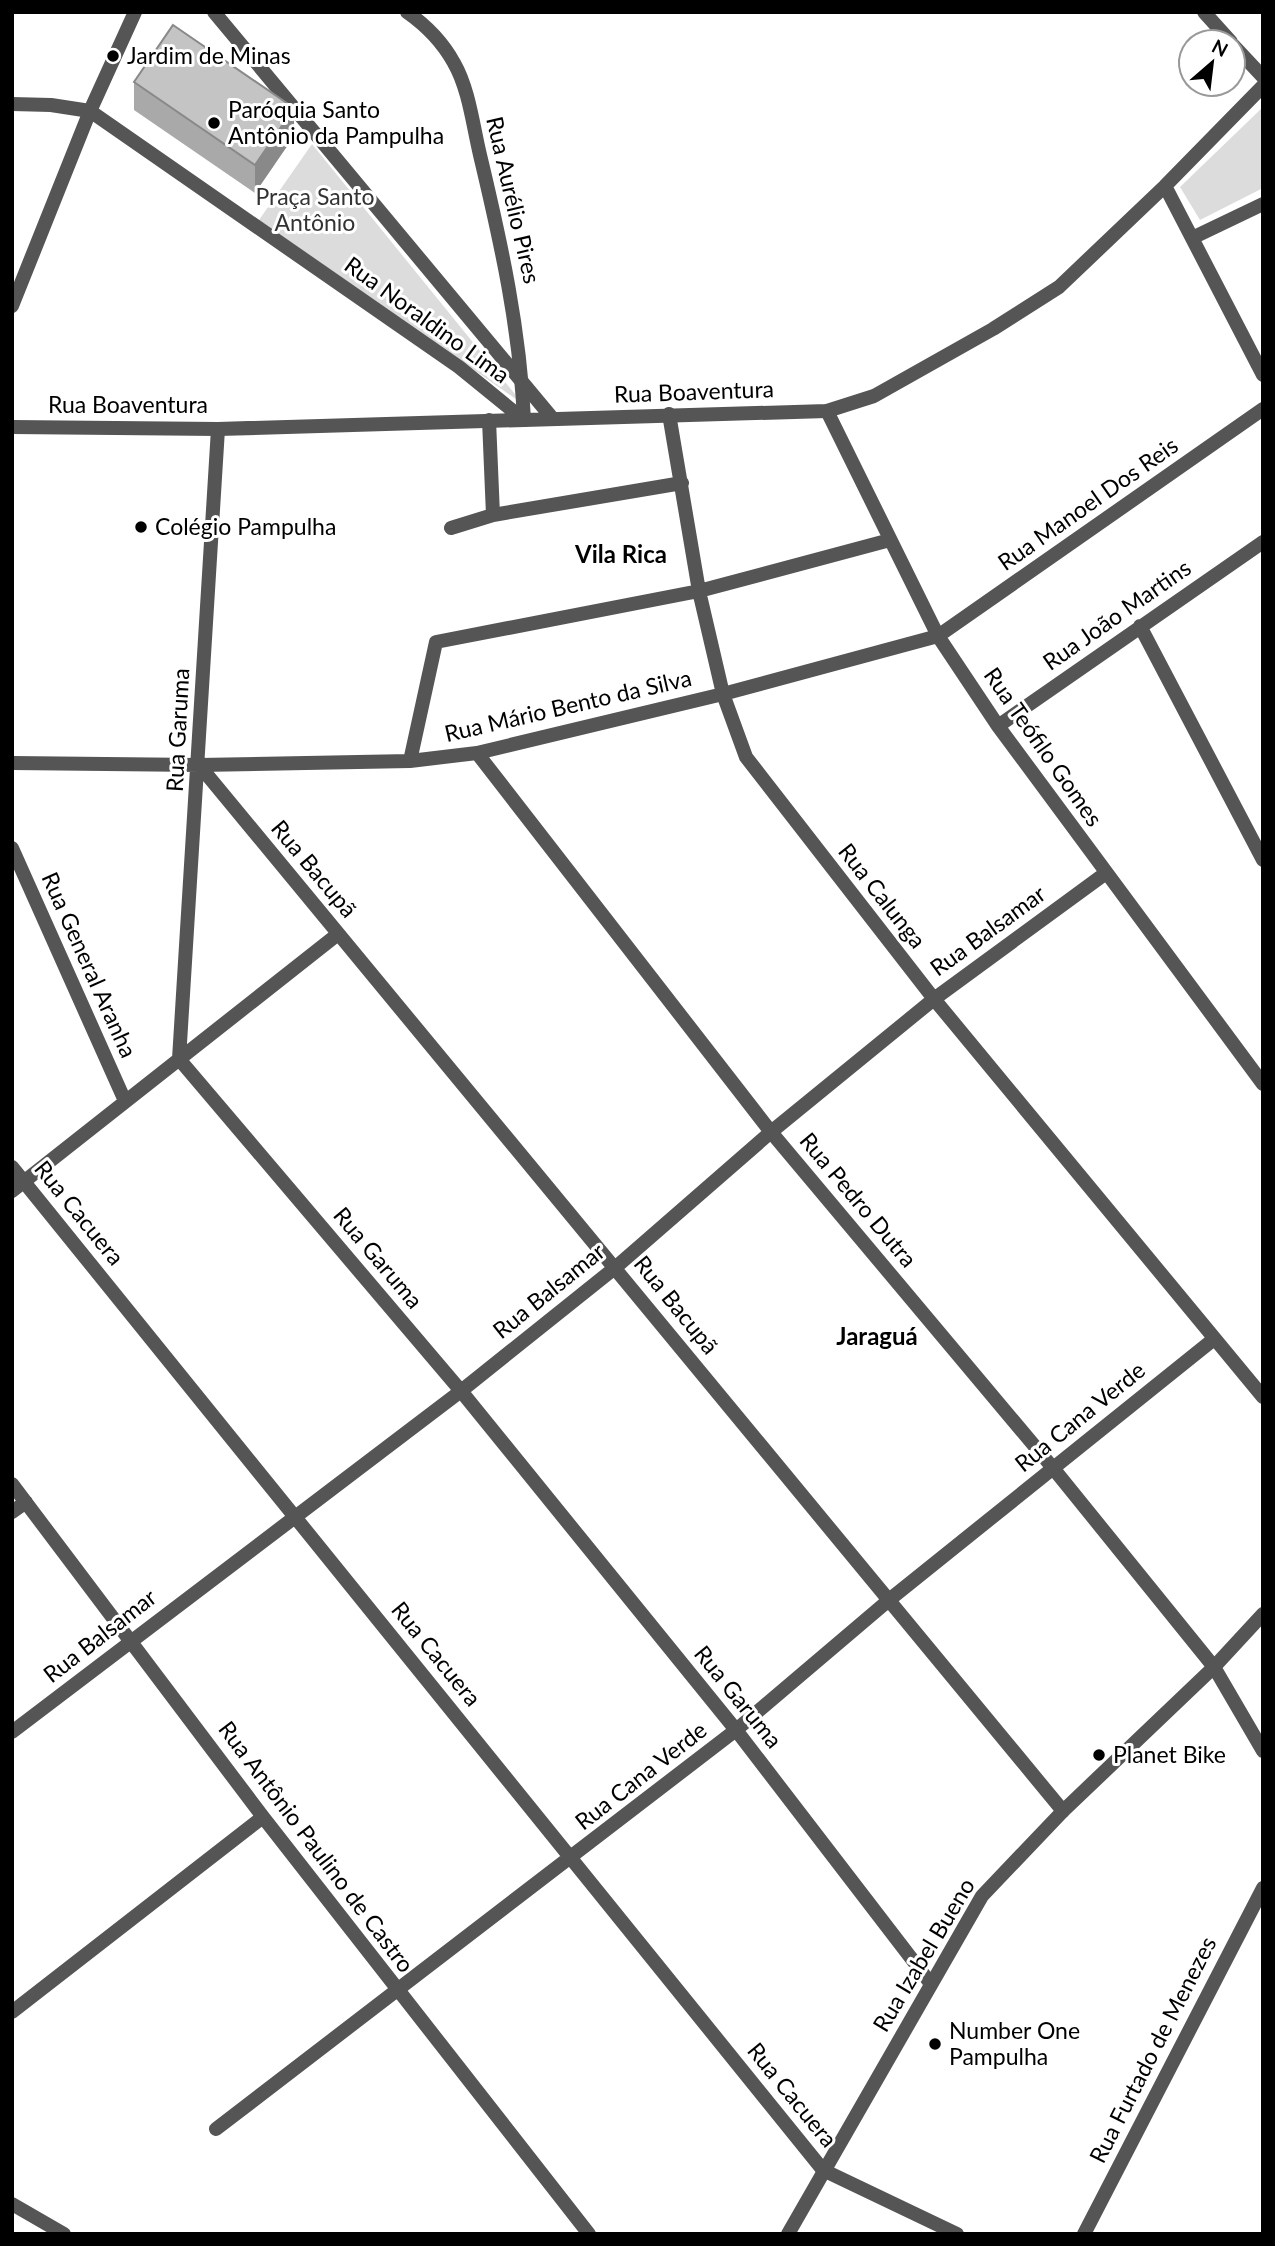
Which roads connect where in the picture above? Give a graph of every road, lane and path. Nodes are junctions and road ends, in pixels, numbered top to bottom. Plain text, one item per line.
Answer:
1 (135, 12) edge
2 (214, 12) edge
3 (407, 12) edge
4 (1203, 12) edge
5 (1218, 28) edge
6 (1247, 59) edge
7 (1263, 77) edge
8 (1263, 86) edge
9 (12, 104) edge
10 (90, 111) junction
11 (1165, 186) junction
12 (1263, 204) edge
13 (1192, 238) junction
14 (12, 306) edge
15 (1263, 375) edge
16 (522, 386) junction
17 (1263, 409) edge
18 (827, 411) junction
19 (669, 414) junction
20 (552, 419) junction
21 (489, 420) junction
22 (524, 420) junction
23 (12, 427) edge
24 (218, 429) junction
25 (682, 482) junction
26 (493, 514) junction
27 (451, 528) dead end
28 (890, 540) junction
29 (1263, 542) edge
30 (699, 591) junction
31 (1140, 626) junction
32 (938, 636) junction
33 (723, 694) junction
34 (998, 726) junction
35 (477, 753) junction
36 (410, 761) junction
37 (12, 763) edge
38 (199, 765) junction
39 (12, 848) edge
40 (1263, 860) edge
41 (1106, 873) junction
42 (338, 934) junction
43 (934, 999) junction
44 (179, 1059) junction
45 (1263, 1084) edge
46 (125, 1101) junction
47 (771, 1132) junction
48 (12, 1167) edge
49 (24, 1181) junction
50 (12, 1191) edge
51 (616, 1267) junction
52 (1214, 1339) junction
53 (461, 1391) junction
54 (1263, 1397) edge
55 (1053, 1468) junction
56 (12, 1484) edge
57 (26, 1502) junction
58 (12, 1512) edge
59 (295, 1515) junction
60 (889, 1600) junction
61 (1263, 1615) edge
62 (132, 1640) junction
63 (1214, 1667) junction
64 (736, 1730) junction
65 (12, 1732) edge
66 (1263, 1751) edge
67 (1063, 1811) junction
68 (263, 1816) junction
69 (571, 1860) junction
70 (1263, 1888) edge
71 (931, 1984) junction
72 (397, 1990) junction
73 (12, 2012) edge
74 (216, 2129) dead end
75 (823, 2170) junction
76 (12, 2204) edge
77 (62, 2233) edge
78 (589, 2234) edge
79 (788, 2234) edge
80 (957, 2234) edge
81 (1084, 2234) edge

1 - 10 street
2 - 16 street
3 - 16 street, Rua Aurélio Pires
4 - 5 street
6 - 7 street
8 - 11 street, Rua Boaventura
9 - 10 street, Rua Noraldino Lima
10 - 14 street
10 - 22 street, Rua Noraldino Lima
11 - 13 street
11 - 18 street, Rua Boaventura
12 - 13 street
13 - 15 street
16 - 20 street
16 - 22 street, Rua Aurélio Pires
17 - 32 street, Rua Manoel Dos Reis
18 - 19 street, Rua Boaventura
18 - 28 street, Rua Teófilo Gomes
19 - 20 street, Rua Boaventura
19 - 25 street, Rua Calunga
20 - 22 street, Rua Boaventura
21 - 22 street, Rua Boaventura
21 - 24 street, Rua Boaventura
21 - 26 street
23 - 24 street, Rua Boaventura
24 - 38 street, Rua Garuma
25 - 26 street
25 - 30 street, Rua Calunga
26 - 27 street
28 - 30 street
28 - 32 street, Rua Teófilo Gomes
29 - 31 street, Rua João Martins
30 - 33 street, Rua Calunga
30 - 36 street
31 - 34 street, Rua João Martins
31 - 40 street
32 - 33 street, Rua Mário Bento da Silva
32 - 34 street, Rua Teófilo Gomes
33 - 35 street, Rua Mário Bento da Silva
33 - 43 street, Rua Calunga
34 - 41 street, Rua Teófilo Gomes
35 - 36 street, Rua Mário Bento da Silva
35 - 47 street, Rua Pedro Dutra
36 - 38 street, Rua Mário Bento da Silva
37 - 38 street, Rua Mário Bento da Silva
38 - 42 street, Rua Bacupã
38 - 44 street, Rua Garuma
39 - 46 street, Rua General Aranha
41 - 43 street, Rua Balsamar
41 - 45 street, Rua Teófilo Gomes
42 - 44 street
42 - 51 street, Rua Bacupã
43 - 47 street, Rua Balsamar
43 - 52 street, Rua Calunga
44 - 46 street
44 - 53 street, Rua Garuma
46 - 49 street
47 - 51 street, Rua Balsamar
47 - 55 street, Rua Pedro Dutra
48 - 49 street, Rua Cacuera
49 - 50 street
49 - 59 street, Rua Cacuera
51 - 53 street, Rua Balsamar
51 - 60 street, Rua Bacupã
52 - 54 street, Rua Calunga
52 - 55 street, Rua Cana Verde
53 - 59 street, Rua Balsamar
53 - 64 street, Rua Garuma
55 - 60 street, Rua Cana Verde
55 - 63 street, Rua Pedro Dutra
56 - 57 street, Rua Antônio Paulino de Castro
57 - 58 street
57 - 62 street, Rua Antônio Paulino de Castro
59 - 62 street, Rua Balsamar
59 - 69 street, Rua Cacuera
60 - 64 street, Rua Cana Verde
60 - 67 street, Rua Bacupã
61 - 63 street, Rua Izabel Bueno
62 - 65 street, Rua Balsamar
62 - 68 street, Rua Antônio Paulino de Castro
63 - 66 street, Rua Pedro Dutra
63 - 67 street, Rua Izabel Bueno
64 - 69 street, Rua Cana Verde
64 - 71 street, Rua Garuma
67 - 71 street, Rua Izabel Bueno
68 - 72 street, Rua Antônio Paulino de Castro
68 - 73 street
69 - 72 street, Rua Cana Verde
69 - 75 street, Rua Cacuera
70 - 81 street, Rua Furtado de Menezes
71 - 75 street, Rua Izabel Bueno
72 - 74 street, Rua Cana Verde
72 - 78 street, Rua Antônio Paulino de Castro
75 - 79 street, Rua Izabel Bueno
75 - 80 street
76 - 77 street

